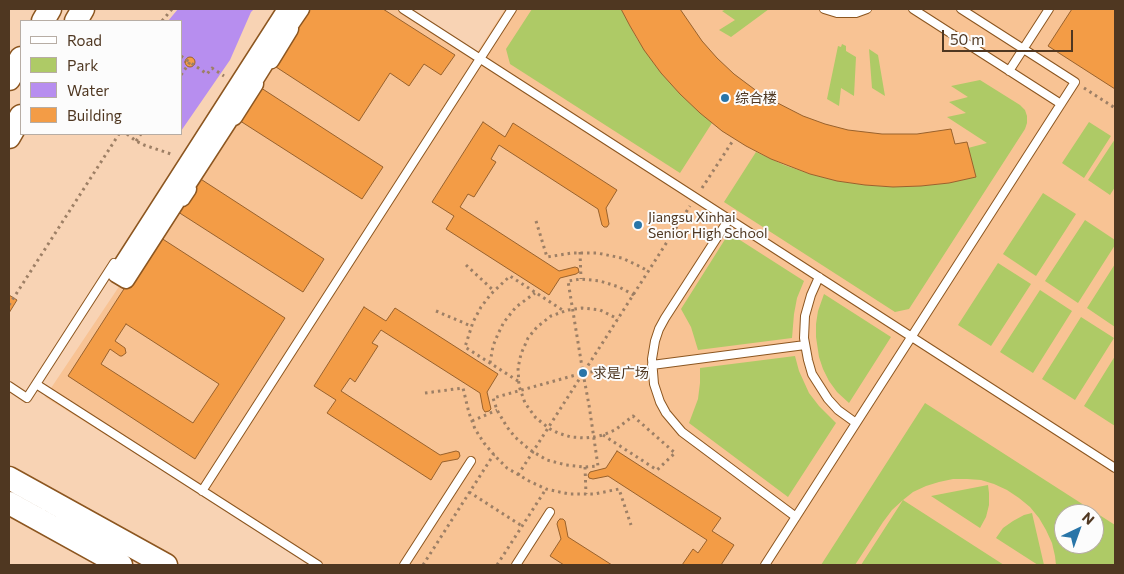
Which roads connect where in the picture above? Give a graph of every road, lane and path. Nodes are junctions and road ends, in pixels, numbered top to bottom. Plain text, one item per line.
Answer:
1 (50, 9) edge
2 (83, 9) edge
3 (172, 9) edge
4 (277, 9) edge
5 (286, 9) edge
6 (301, 9) edge
7 (403, 9) edge
8 (512, 9) edge
9 (824, 9) edge
10 (867, 9) edge
11 (913, 9) edge
12 (961, 9) edge
13 (1049, 9) edge
14 (44, 20) edge
15 (77, 20) edge
16 (163, 20) edge
17 (1023, 48) junction
18 (182, 57) edge
19 (480, 58) junction
20 (20, 60) edge
21 (190, 62) junction
22 (1009, 71) junction
23 (182, 74) edge
24 (223, 76) dead end
25 (9, 79) edge
26 (1075, 82) junction
27 (1061, 104) junction
28 (1115, 108) edge
29 (20, 118) edge
30 (118, 135) edge
31 (128, 135) edge
32 (140, 135) edge
33 (9, 137) edge
34 (734, 139) dead end
35 (136, 141) junction
36 (181, 158) junction
37 (696, 198) junction
38 (729, 219) junction
39 (536, 221) dead end
40 (580, 252) junction
41 (466, 265) dead end
42 (648, 272) junction
43 (819, 277) junction
44 (581, 279) junction
45 (494, 291) junction
46 (535, 292) junction
47 (634, 295) junction
48 (9, 306) edge
49 (573, 309) junction
50 (564, 311) junction
51 (436, 312) dead end
52 (618, 319) junction
53 (471, 326) junction
54 (912, 337) junction
55 (805, 345) junction
56 (490, 363) junction
57 (652, 365) junction
58 (583, 373) junction
59 (519, 381) junction
60 (36, 384) junction
61 (9, 386) edge
62 (426, 393) dead end
63 (497, 410) junction
64 (472, 421) junction
65 (856, 423) junction
66 (603, 435) junction
67 (594, 437) junction
68 (494, 454) junction
69 (471, 461) dead end
70 (585, 467) junction
71 (1115, 468) edge
72 (518, 475) junction
73 (9, 478) edge
74 (546, 488) junction
75 (202, 491) junction
76 (469, 492) junction
77 (586, 494) junction
78 (9, 503) edge
79 (550, 512) dead end
80 (796, 517) junction
81 (631, 525) dead end
82 (522, 526) junction
83 (121, 565) edge
84 (166, 565) edge
85 (318, 565) edge
86 (404, 565) edge
87 (423, 565) edge
88 (497, 565) edge
89 (516, 565) edge
90 (765, 565) edge

1 - 14 street
2 - 15 street
3 - 16 path
4 - 36 lane
5 - 6 street
7 - 19 lane
8 - 19 lane
9 - 10 lane
11 - 22 lane
12 - 17 lane
13 - 17 lane
17 - 22 lane
17 - 26 lane
18 - 21 path
19 - 37 lane
19 - 75 lane
20 - 25 street
21 - 23 path
21 - 24 path
22 - 27 lane
26 - 27 lane
26 - 28 path
27 - 54 lane
29 - 33 street
30 - 48 path
31 - 35 path
32 - 35 path
34 - 37 path
35 - 36 path
36 - 60 lane
37 - 38 lane
37 - 42 path
38 - 43 lane
38 - 57 lane
39 - 40 path
40 - 42 path
40 - 44 path
41 - 45 path
42 - 47 path
43 - 54 lane
43 - 55 lane
44 - 47 path
44 - 49 path
45 - 46 path
45 - 53 path
46 - 50 path
46 - 56 path
47 - 52 path
49 - 50 path
49 - 52 path
49 - 58 path
50 - 59 path
51 - 53 path
52 - 58 path
53 - 56 path
54 - 65 lane
54 - 71 lane
55 - 57 lane
55 - 65 lane
56 - 59 path
57 - 58 path
57 - 80 lane
58 - 63 path
58 - 67 path
58 - 72 path
59 - 67 path
60 - 61 lane
60 - 75 lane
62 - 64 path
63 - 64 path
63 - 70 path
64 - 68 path
65 - 80 lane
66 - 66 path
66 - 67 path
67 - 70 path
68 - 72 path
68 - 76 path
69 - 86 lane
70 - 77 path
72 - 74 path
73 - 84 street
74 - 77 path
74 - 82 path
75 - 85 lane
76 - 82 path
76 - 87 path
77 - 81 path
78 - 83 street
79 - 89 lane
80 - 90 lane
82 - 88 path

